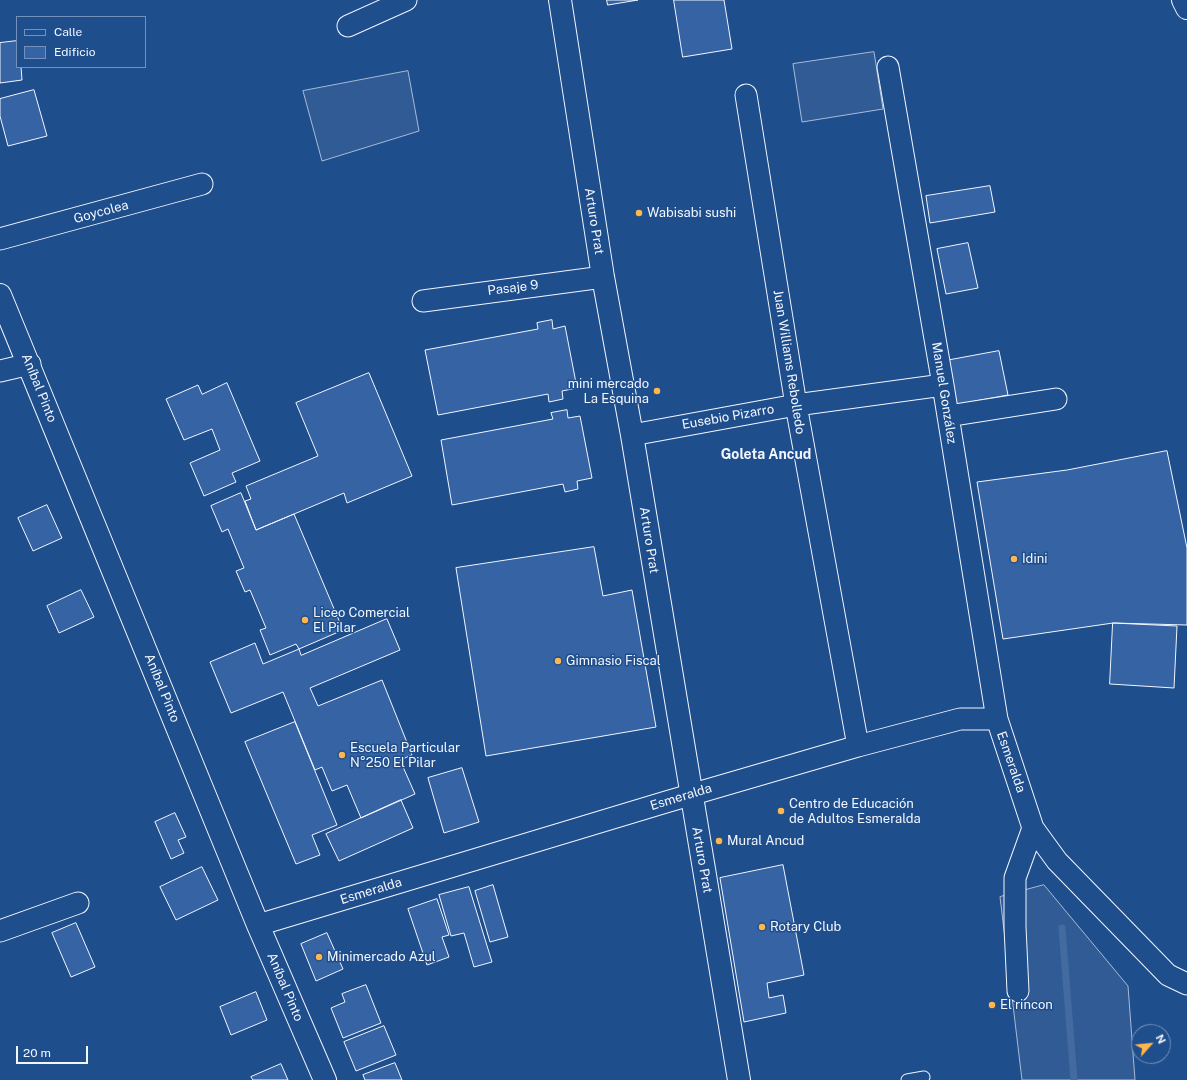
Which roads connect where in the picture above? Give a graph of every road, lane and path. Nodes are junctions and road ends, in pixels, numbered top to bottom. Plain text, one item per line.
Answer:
1 (406, 0) edge
2 (560, 0) edge
3 (1183, 0) edge
4 (1187, 8) edge
5 (348, 26) dead end
6 (888, 67) dead end
7 (746, 95) dead end
8 (202, 184) dead end
9 (0, 239) edge
10 (603, 277) junction
11 (0, 295) edge
12 (423, 301) dead end
13 (30, 364) junction
14 (0, 371) edge
15 (943, 385) junction
16 (1056, 399) dead end
17 (796, 405) junction
18 (948, 416) junction
19 (632, 435) junction
20 (997, 719) junction
21 (858, 746) junction
22 (691, 794) junction
23 (1033, 828) junction
24 (78, 903) dead end
25 (258, 925) junction
26 (0, 932) edge
27 (1187, 984) edge
28 (1018, 991) dead end
29 (924, 1077) dead end
30 (325, 1080) edge
31 (739, 1080) edge
32 (907, 1080) edge

1 - 5 street
2 - 10 main road, Arturo Prat
3 - 4 main road
6 - 15 street, Manuel González
7 - 17 street, Juan Williams Rebolledo
8 - 9 street, Goycolea
10 - 12 street, Pasaje 9
10 - 19 main road, Arturo Prat
11 - 13 main road, Aníbal Pinto
13 - 14 street
13 - 25 main road, Aníbal Pinto
15 - 17 street, Eusebio Pizarro
15 - 18 street, Manuel González
16 - 18 street
17 - 19 street, Eusebio Pizarro
17 - 21 street, Juan Williams Rebolledo
18 - 20 street, Manuel González
19 - 22 main road, Arturo Prat
20 - 21 street, Esmeralda
20 - 23 street, Esmeralda
21 - 22 street, Esmeralda
22 - 25 street, Esmeralda
22 - 31 main road, Arturo Prat
23 - 27 street, Esmeralda
23 - 28 street
24 - 26 street
25 - 30 main road, Aníbal Pinto
29 - 32 lane

